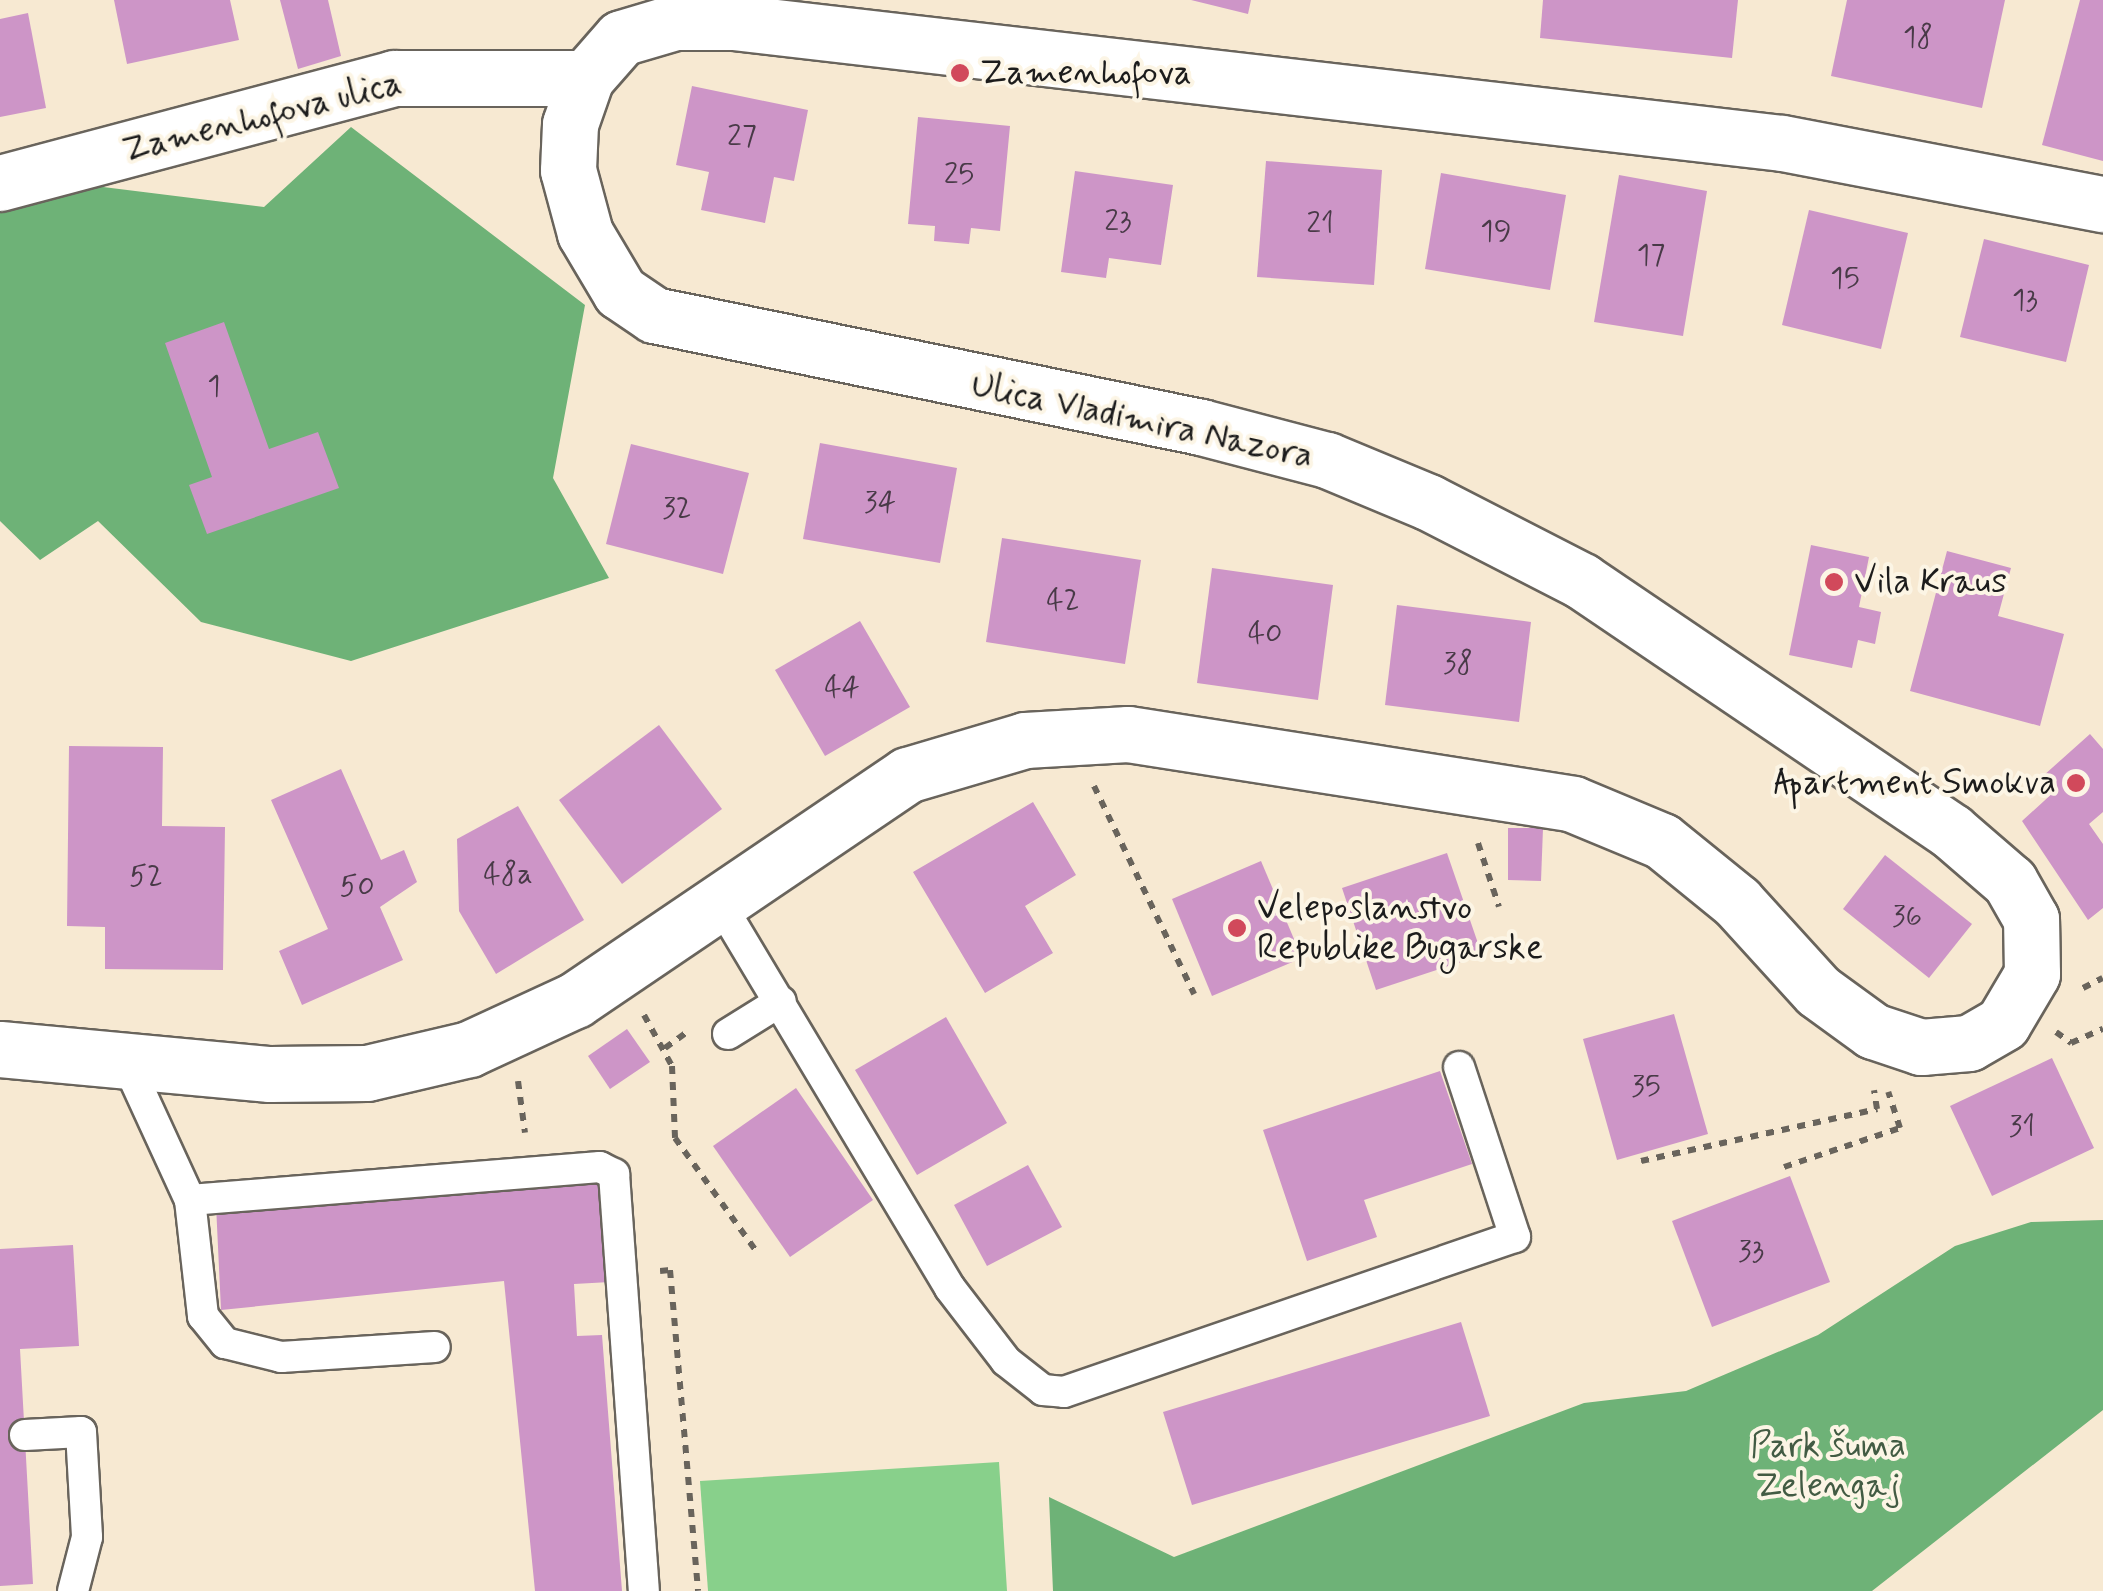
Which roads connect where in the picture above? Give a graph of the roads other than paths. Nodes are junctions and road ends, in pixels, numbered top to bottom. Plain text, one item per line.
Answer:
1 (586, 78) junction
2 (0, 182) edge
3 (2103, 204) edge
4 (719, 902) junction
5 (781, 1001) junction
6 (728, 1034) dead end
7 (0, 1048) edge
8 (126, 1060) junction
9 (1459, 1068) dead end
10 (190, 1200) junction
11 (435, 1348) dead end
12 (24, 1435) dead end
13 (73, 1591) edge
14 (644, 1591) edge

1 - 2 street, Zamenhofova ulica
1 - 3 street, Ulica Vladimira Nazora
1 - 4 street, Ulica Vladimira Nazora
4 - 5 lane
4 - 8 street, Ulica Vladimira Nazora
5 - 6 lane
5 - 9 lane
7 - 8 street, Ulica Vladimira Nazora
8 - 10 lane
10 - 11 lane
10 - 14 lane
12 - 13 lane

